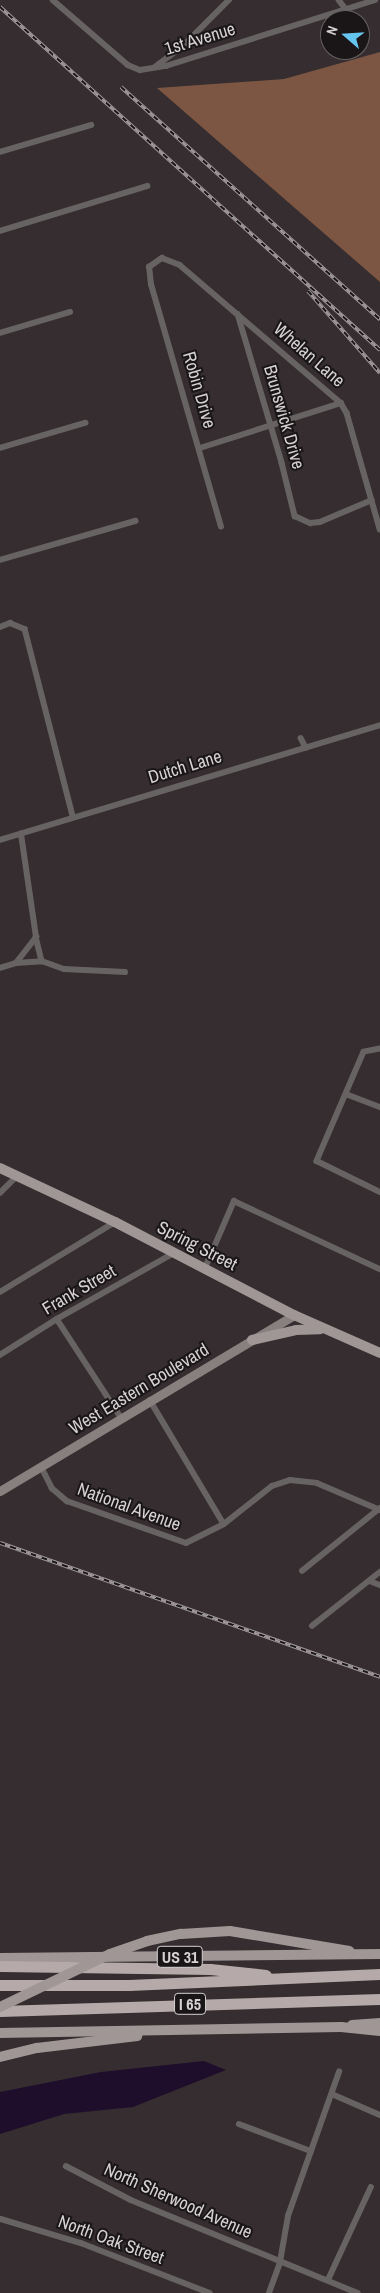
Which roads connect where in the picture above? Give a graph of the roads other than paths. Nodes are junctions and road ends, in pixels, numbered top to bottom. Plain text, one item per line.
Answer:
1 (53, 0) edge
2 (229, 0) edge
3 (338, 0) edge
4 (375, 0) edge
5 (345, 8) junction
6 (154, 68) junction
7 (91, 126) dead end
8 (0, 152) edge
9 (147, 186) dead end
10 (0, 231) edge
11 (152, 262) joint
12 (70, 312) dead end
13 (238, 314) junction
14 (0, 333) edge
15 (341, 402) junction
16 (85, 423) dead end
17 (272, 427) junction
18 (0, 448) edge
19 (200, 448) junction
20 (372, 500) junction
21 (135, 521) dead end
22 (221, 526) dead end
23 (380, 529) edge
24 (0, 560) edge
25 (0, 627) edge
26 (380, 725) edge
27 (301, 738) dead end
28 (306, 748) junction
29 (72, 816) junction
30 (21, 834) junction
31 (0, 840) edge
32 (36, 937) junction
33 (42, 961) junction
34 (16, 963) junction
35 (0, 968) edge
36 (125, 972) dead end
37 (380, 1049) edge
38 (346, 1094) junction
39 (380, 1107) edge
40 (0, 1168) edge
41 (17, 1176) junction
42 (380, 1192) edge
43 (0, 1193) edge
44 (115, 1222) junction
45 (174, 1253) junction
46 (205, 1268) junction
47 (380, 1269) edge
48 (0, 1292) edge
49 (294, 1315) junction
50 (57, 1319) junction
51 (326, 1329) junction
52 (252, 1340) junction
53 (380, 1353) edge
54 (0, 1355) edge
55 (150, 1400) junction
56 (121, 1417) junction
57 (41, 1466) junction
58 (0, 1491) edge
59 (380, 1509) edge
60 (224, 1524) junction
61 (302, 1571) dead end
62 (380, 1572) edge
63 (370, 1581) junction
64 (380, 1585) edge
65 (312, 1626) dead end
66 (359, 1954) junction
67 (380, 1954) edge
68 (0, 1958) edge
69 (0, 1966) edge
70 (380, 1974) edge
71 (277, 1978) junction
72 (0, 1985) edge
73 (380, 1999) edge
74 (0, 2009) edge
75 (380, 2023) edge
76 (341, 2027) junction
77 (380, 2031) edge
78 (160, 2032) junction
79 (0, 2033) edge
80 (0, 2057) edge
81 (339, 2072) dead end
82 (332, 2094) junction
83 (380, 2114) edge
84 (238, 2124) dead end
85 (311, 2151) junction
86 (66, 2166) dead end
87 (371, 2187) dead end
88 (1, 2219) edge
89 (280, 2262) junction
90 (328, 2280) junction
91 (210, 2293) edge
92 (269, 2293) edge
93 (358, 2293) edge

1 - 6 street, 1st Avenue
2 - 6 street
3 - 5 street
4 - 5 street, 1st Avenue
5 - 6 street, 1st Avenue
7 - 8 street
9 - 10 street
11 - 13 street, Whelan Lane
11 - 19 street, Robin Drive
12 - 14 street
13 - 15 street, Whelan Lane
13 - 17 street, Brunswick Drive
15 - 17 street
15 - 20 street, Whelan Lane
16 - 18 street
17 - 19 street
17 - 20 street, Brunswick Drive
19 - 22 street, Robin Drive
20 - 23 street, Whelan Lane
21 - 24 street
25 - 29 street
26 - 28 street, Dutch Lane
27 - 28 street
28 - 29 street, Dutch Lane
29 - 30 street, Dutch Lane
30 - 31 street, Dutch Lane
30 - 32 street
32 - 33 street
32 - 34 street
33 - 34 street
33 - 36 street
34 - 35 street
37 - 38 street
38 - 39 street
38 - 42 street
40 - 41 main road, Spring Street
41 - 43 street
41 - 44 main road, Spring Street
44 - 45 main road, Spring Street
44 - 48 street
45 - 46 main road, Spring Street
45 - 50 street, Frank Street
46 - 47 street
46 - 49 main road, Spring Street
49 - 51 main road, Spring Street
49 - 52 main road, West Eastern Boulevard
50 - 54 street, Frank Street
50 - 56 street
51 - 52 main road
51 - 53 main road, Spring Street
52 - 55 main road, West Eastern Boulevard
55 - 56 main road, West Eastern Boulevard
55 - 60 street
56 - 57 main road, West Eastern Boulevard
57 - 58 main road, West Eastern Boulevard
57 - 60 street, National Avenue
59 - 60 street, National Avenue
59 - 61 street
62 - 63 street
63 - 64 street
63 - 65 street
66 - 67 main road, US 31
66 - 68 main road, US 31
66 - 74 main road, bridge
69 - 71 highway
70 - 71 highway, I 65
71 - 72 highway, I 65
73 - 74 highway, I 65
75 - 76 main road
76 - 77 main road
76 - 78 main road
78 - 79 main road
78 - 80 main road
81 - 82 street
82 - 83 street
82 - 85 street
84 - 85 street
85 - 89 street
86 - 89 street, North Sherwood Avenue
87 - 90 street
88 - 91 street, North Oak Street
89 - 90 street, North Sherwood Avenue
89 - 92 street
90 - 93 street, North Sherwood Avenue

